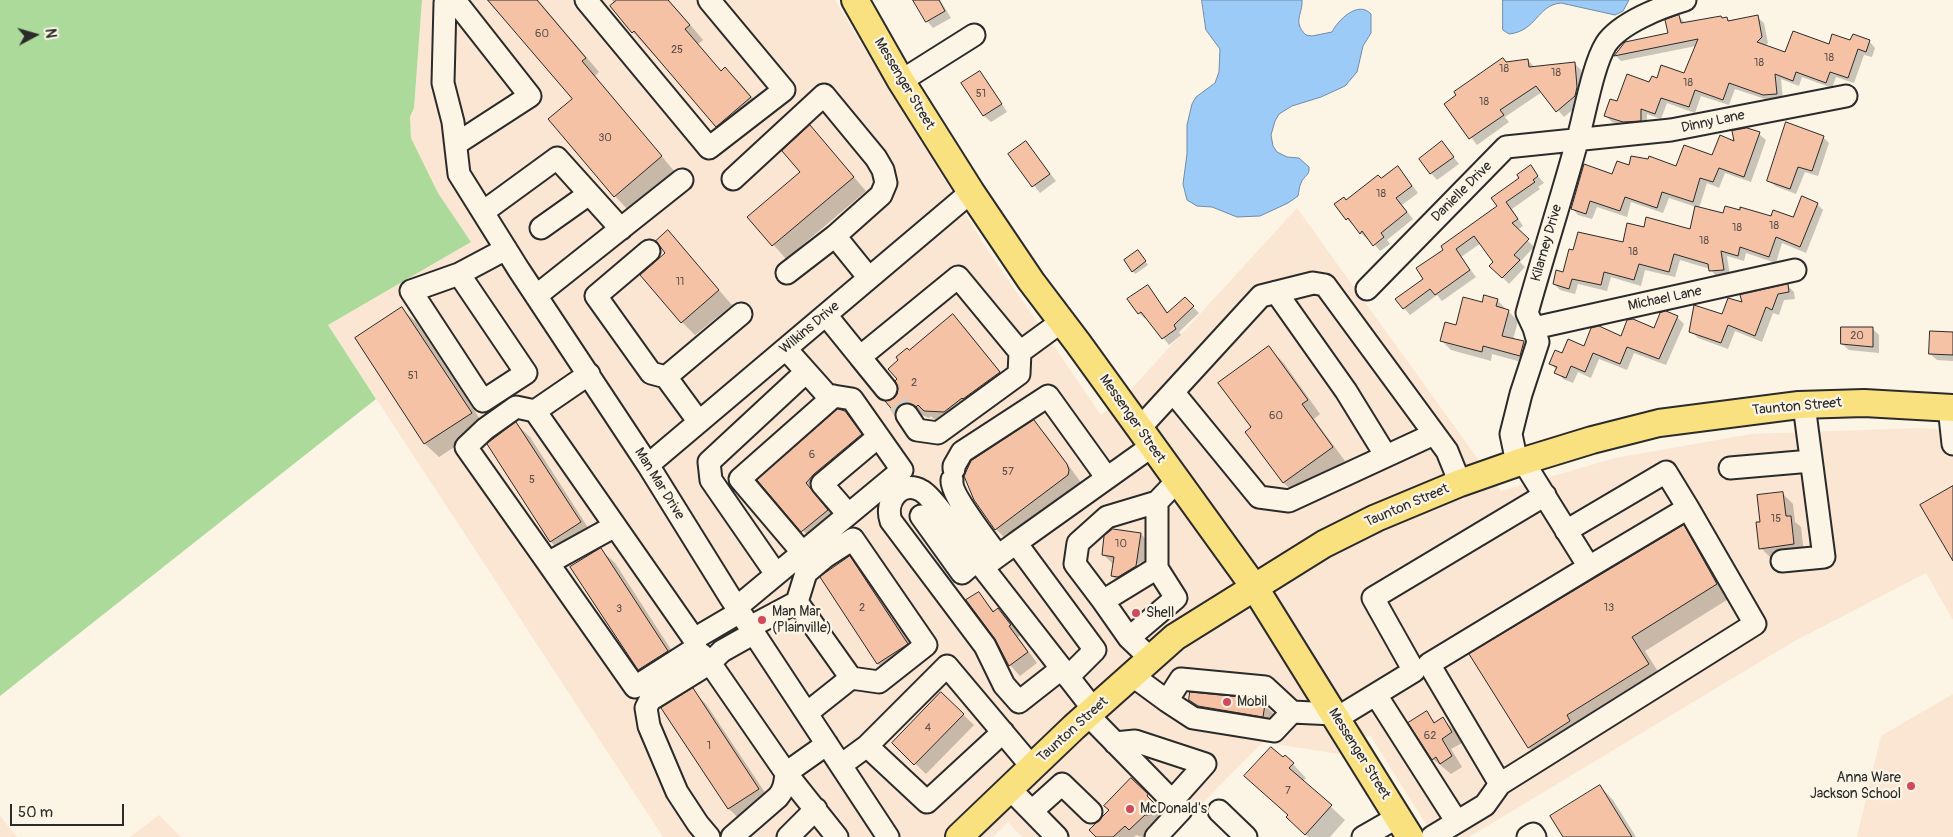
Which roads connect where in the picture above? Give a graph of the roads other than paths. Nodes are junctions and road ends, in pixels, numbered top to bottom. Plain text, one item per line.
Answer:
1 (586, 0) edge
2 (709, 0) edge
3 (855, 0) edge
4 (1685, 0) edge
5 (446, 2) edge
6 (974, 35) dead end
7 (901, 81) junction
8 (1846, 96) dead end
9 (1578, 139) junction
10 (456, 144) junction
11 (733, 179) dead end
12 (682, 180) dead end
13 (972, 192) junction
14 (589, 194) junction
15 (483, 212) junction
16 (541, 228) dead end
17 (621, 229) junction
18 (835, 236) junction
19 (506, 249) junction
20 (649, 251) dead end
21 (1796, 270) dead end
22 (787, 273) dead end
23 (459, 274) junction
24 (869, 278) junction
25 (1367, 289) dead end
26 (1276, 292) junction
27 (536, 296) junction
28 (741, 314) dead end
29 (826, 315) junction
30 (1061, 322) junction
31 (1534, 328) junction
32 (786, 349) junction
33 (1020, 352) junction
34 (860, 357) junction
35 (806, 372) junction
36 (589, 374) junction
37 (666, 377) junction
38 (1174, 392) junction
39 (834, 396) junction
40 (1804, 405) junction
41 (1951, 408) edge
42 (535, 411) junction
43 (699, 422) junction
44 (1434, 434) junction
45 (878, 437) junction
46 (1146, 438) junction
47 (1953, 444) edge
48 (1386, 456) junction
49 (1812, 461) junction
50 (1520, 462) junction
51 (648, 465) junction
52 (1730, 468) dead end
53 (1107, 478) junction
54 (1177, 481) junction
55 (1460, 483) junction
56 (1545, 495) junction
57 (1157, 502) junction
58 (1688, 508) junction
59 (848, 514) junction
60 (921, 516) dead end
61 (615, 526) junction
62 (1566, 531) junction
63 (1016, 543) junction
64 (802, 552) junction
65 (986, 561) junction
66 (1782, 561) dead end
67 (548, 563) junction
68 (1589, 567) junction
69 (1157, 568) junction
70 (776, 574) junction
71 (1255, 588) junction
72 (1103, 600) junction
73 (797, 602) junction
74 (745, 620) junction
75 (1129, 638) junction
76 (700, 650) junction
77 (1142, 668) junction
78 (1422, 668) junction
79 (1064, 673) junction
80 (850, 678) junction
81 (1376, 695) junction
82 (1167, 702) junction
83 (1292, 712) junction
84 (1091, 713) junction
85 (807, 714) junction
86 (1335, 716) junction
87 (1003, 732) junction
88 (1115, 743) junction
89 (827, 744) junction
90 (867, 746) junction
91 (841, 765) junction
92 (1032, 767) junction
93 (786, 773) junction
94 (1500, 784) junction
95 (1009, 788) junction
96 (1172, 801) junction
97 (816, 809) junction
98 (1219, 811) dead end
99 (1032, 812) junction
100 (1091, 812) dead end
101 (1457, 822) junction
102 (1404, 827) edge
103 (709, 837) edge
104 (732, 837) edge
105 (788, 837) edge
106 (837, 837) edge
107 (888, 837) edge
108 (959, 837) edge
109 (1057, 837) edge
110 (1156, 837) edge
111 (1246, 837) edge
112 (1363, 837) edge
113 (1432, 837) edge
114 (1528, 837) edge
115 (1535, 837) edge

1 - 2 street
3 - 7 main road, Messenger Street
4 - 9 street, Kilarney Drive
5 - 10 street, Man Mar Drive
5 - 10 street
6 - 7 street
7 - 13 main road, Messenger Street
8 - 9 street, Dinny Lane
9 - 25 street, Danielle Drive
9 - 31 street, Kilarney Drive
10 - 15 street, Man Mar Drive
11 - 18 street
12 - 17 street
13 - 24 street, Wilkins Drive
13 - 30 main road, Messenger Street
14 - 15 street
14 - 16 street
14 - 17 street
15 - 19 street, Man Mar Drive
17 - 27 street
18 - 22 street
18 - 24 street
19 - 23 street
19 - 27 street, Man Mar Drive
20 - 37 street
21 - 31 street, Michael Lane
23 - 23 street
24 - 29 street, Wilkins Drive
26 - 38 street
26 - 44 street
26 - 48 street
27 - 36 street, Man Mar Drive
28 - 37 street
29 - 32 street, Wilkins Drive
29 - 34 street
30 - 33 street
30 - 46 main road, Messenger Street
31 - 50 street, Kilarney Drive
32 - 35 street
32 - 43 street, Wilkins Drive
33 - 34 street
33 - 34 street
35 - 39 street
35 - 70 street
36 - 42 street
36 - 51 street, Man Mar Drive
37 - 43 street
38 - 46 street
38 - 48 street
39 - 45 street
39 - 64 street
40 - 41 main road, Taunton Street
40 - 49 street
40 - 50 main road, Taunton Street
41 - 47 street
42 - 61 street
42 - 67 street
43 - 51 street, Wilkins Drive
44 - 48 street
44 - 55 street
45 - 59 street
45 - 59 street
46 - 53 street
46 - 54 main road, Messenger Street
49 - 52 street
49 - 66 street
50 - 55 main road, Taunton Street
50 - 56 street, Kilarney Drive
51 - 74 street, Man Mar Drive
53 - 63 street
53 - 65 street
54 - 57 street
54 - 71 main road, Messenger Street
55 - 71 main road, Taunton Street
56 - 62 street, Kilarney Drive
56 - 78 street
57 - 69 street
57 - 72 street
58 - 62 street
58 - 68 street
58 - 94 street
59 - 64 street
60 - 65 street
61 - 67 street
61 - 76 street
62 - 68 street, Kilarney Drive
63 - 65 street
63 - 79 street
64 - 70 street
65 - 79 street
65 - 79 street
67 - 76 street
68 - 78 street
69 - 72 street
69 - 75 street
70 - 74 street
71 - 77 main road, Taunton Street
71 - 86 main road, Messenger Street
72 - 75 street
73 - 74 street
73 - 80 street
73 - 80 street
74 - 76 street
74 - 76 street
74 - 85 street, Man Mar Drive
75 - 77 street
76 - 93 street
76 - 103 street
77 - 82 street
77 - 84 main road, Taunton Street
78 - 81 street
78 - 94 street
79 - 84 street
80 - 85 street
81 - 86 street
81 - 101 street
82 - 83 street
82 - 83 street
83 - 86 street
84 - 88 street
84 - 92 main road, Taunton Street
85 - 89 street, Man Mar Drive
86 - 102 main road, Messenger Street
87 - 90 street
87 - 90 street
87 - 92 street
88 - 96 street
88 - 96 street
89 - 91 street, Man Mar Drive
89 - 93 street
90 - 91 street
91 - 107 street, Man Mar Drive
92 - 95 main road, Taunton Street
93 - 97 street
93 - 104 street
94 - 101 street
95 - 99 street
95 - 108 main road, Taunton Street
96 - 110 street
97 - 105 street
97 - 106 street
98 - 111 street
99 - 100 street
99 - 109 street
101 - 113 street
102 - 112 street
114 - 115 street

